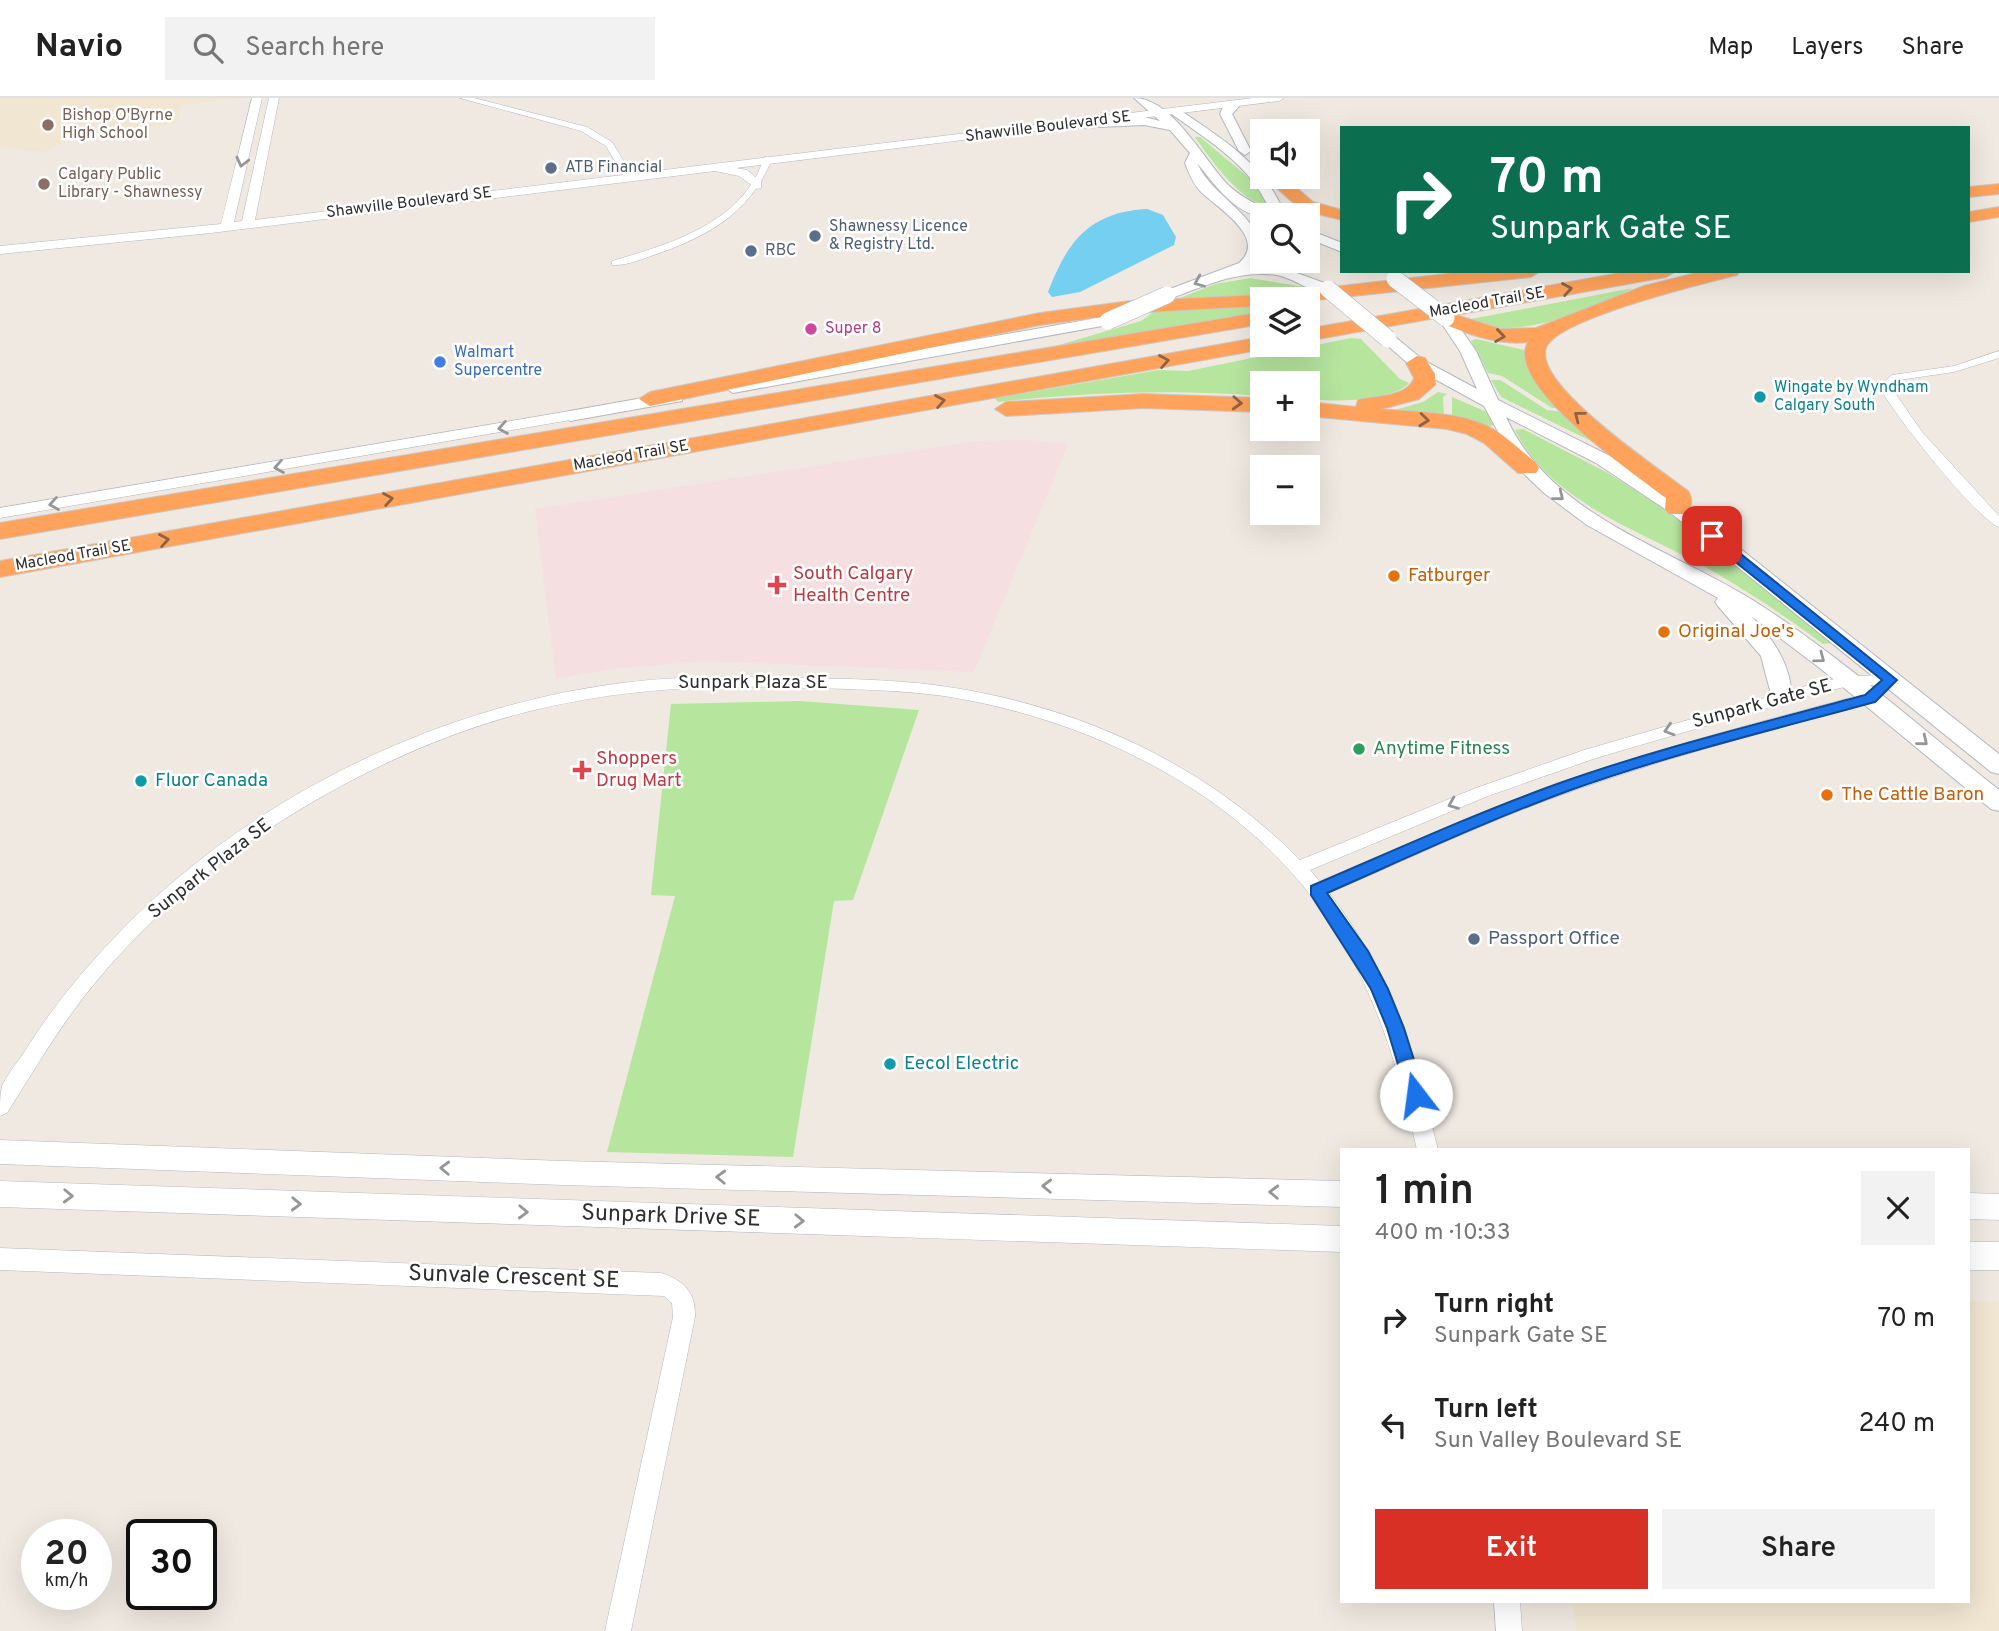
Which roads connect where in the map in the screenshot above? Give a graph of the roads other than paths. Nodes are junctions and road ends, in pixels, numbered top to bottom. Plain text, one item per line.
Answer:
1 (257, 98) edge
2 (274, 98) edge
3 (464, 98) edge
4 (1214, 98) edge
5 (1279, 98) edge
6 (1236, 104) junction
7 (1180, 105) edge
8 (1149, 106) edge
9 (1076, 124) junction
10 (1175, 127) junction
11 (1244, 151) junction
12 (817, 153) junction
13 (1195, 154) junction
14 (1250, 155) edge
15 (768, 159) junction
16 (696, 167) junction
17 (628, 176) junction
18 (757, 185) junction
19 (1288, 189) edge
20 (1999, 191) edge
21 (1970, 192) edge
22 (1970, 198) edge
23 (1273, 203) edge
24 (1250, 207) edge
25 (1999, 212) edge
26 (1340, 214) edge
27 (1970, 218) edge
28 (248, 224) junction
29 (226, 227) junction
30 (1320, 239) edge
31 (1340, 247) edge
32 (0, 250) edge
33 (616, 263) dead end
34 (1230, 270) junction
35 (1305, 273) edge
36 (1512, 273) edge
37 (1533, 273) edge
38 (1655, 273) edge
39 (1722, 273) edge
40 (1390, 275) edge
41 (1328, 289) junction
42 (1320, 294) edge
43 (1250, 301) edge
44 (1320, 309) edge
45 (1446, 318) junction
46 (1250, 320) edge
47 (1108, 321) junction
48 (1556, 329) junction
49 (1320, 333) edge
50 (1250, 345) edge
51 (1999, 354) edge
52 (1417, 363) junction
53 (1492, 402) junction
54 (1250, 405) edge
55 (1320, 407) edge
56 (1320, 409) edge
57 (570, 416) junction
58 (545, 438) junction
59 (1527, 468) junction
60 (439, 490) junction
61 (1678, 509) junction
62 (0, 513) edge
63 (1999, 523) edge
64 (0, 531) edge
65 (0, 569) edge
66 (1703, 579) junction
67 (1891, 680) junction
68 (1849, 681) junction
69 (1781, 697) junction
70 (1870, 698) junction
71 (1999, 766) edge
72 (1999, 803) edge
73 (1297, 867) junction
74 (1317, 891) junction
75 (0, 1107) edge
76 (1428, 1148) edge
77 (0, 1152) edge
78 (0, 1194) edge
79 (1340, 1194) edge
80 (1970, 1206) edge
81 (1999, 1207) edge
82 (1340, 1239) edge
83 (1970, 1256) edge
84 (1999, 1256) edge
85 (0, 1259) edge
86 (1507, 1603) edge
87 (618, 1631) edge
88 (1509, 1631) edge

1 -> 29 street
2 - 28 street
3 - 17 street
4 - 7 street
5 - 6 street
6 - 7 street
6 - 11 main road
7 - 8 main road
7 - 11 main road
7 - 23 main road
8 - 9 street, Shawville Boulevard SE
8 - 10 main road
8 - 12 street, Shawville Boulevard SE
9 - 10 main road
9 - 12 street, Shawville Boulevard SE
10 - 13 main road
11 - 14 main road
12 - 15 street, Shawville Boulevard SE
13 - 24 main road
13 - 34 main road
15 - 16 street, Shawville Boulevard SE
15 - 18 street
16 - 17 street, Shawville Boulevard SE
16 - 18 street
17 - 28 street, Shawville Boulevard SE
18 - 33 street
19 - 26 highway
20 - 21 highway
20 - 22 highway
25 - 27 highway
28 - 29 street, Shawville Boulevard SE
29 - 32 street, Shawville Boulevard SE
30 - 31 main road
34 - 41 main road
34 -> 47 main road, bridge
35 - 41 main road
36 - 42 highway
37 - 44 highway, Macleod Trail SE
49 -> 38 highway, Macleod Trail SE
39 - 48 highway
40 - 45 main road, bridge
41 - 52 main road, bridge
43 - 57 highway
45 -> 48 highway
45 - 53 main road
46 - 58 highway, Macleod Trail SE
47 - 57 main road
47 - 58 highway
61 -> 48 highway
60 -> 50 highway, Macleod Trail SE
51 - 63 street
52 - 53 main road
52 - 55 highway
53 - 59 main road
53 - 61 main road
60 -> 54 highway
56 -> 59 highway
57 -> 62 street
58 - 64 highway, Macleod Trail SE
59 -> 66 main road
65 -> 60 highway, Macleod Trail SE
61 - 67 main road
66 -> 68 main road
66 - 69 main road
67 - 68 street, Sunpark Gate SE
67 - 70 street, Sunpark Gate SE
67 - 71 main road
68 - 69 street, Sunpark Gate SE
68 - 70 main road
69 -> 73 street, Sunpark Gate SE
70 -> 72 main road
70 - 74 street, Sunpark Gate SE
73 - 74 street, Sunpark Plaza SE
73 - 75 street, Sunpark Plaza SE
74 - 76 street, Sunpark Plaza SE
79 -> 77 street, Sunpark Drive SE
78 -> 82 street, Sunpark Drive SE
80 - 81 street
83 - 84 street
85 - 87 street, Sunvale Crescent SE
86 - 88 street

